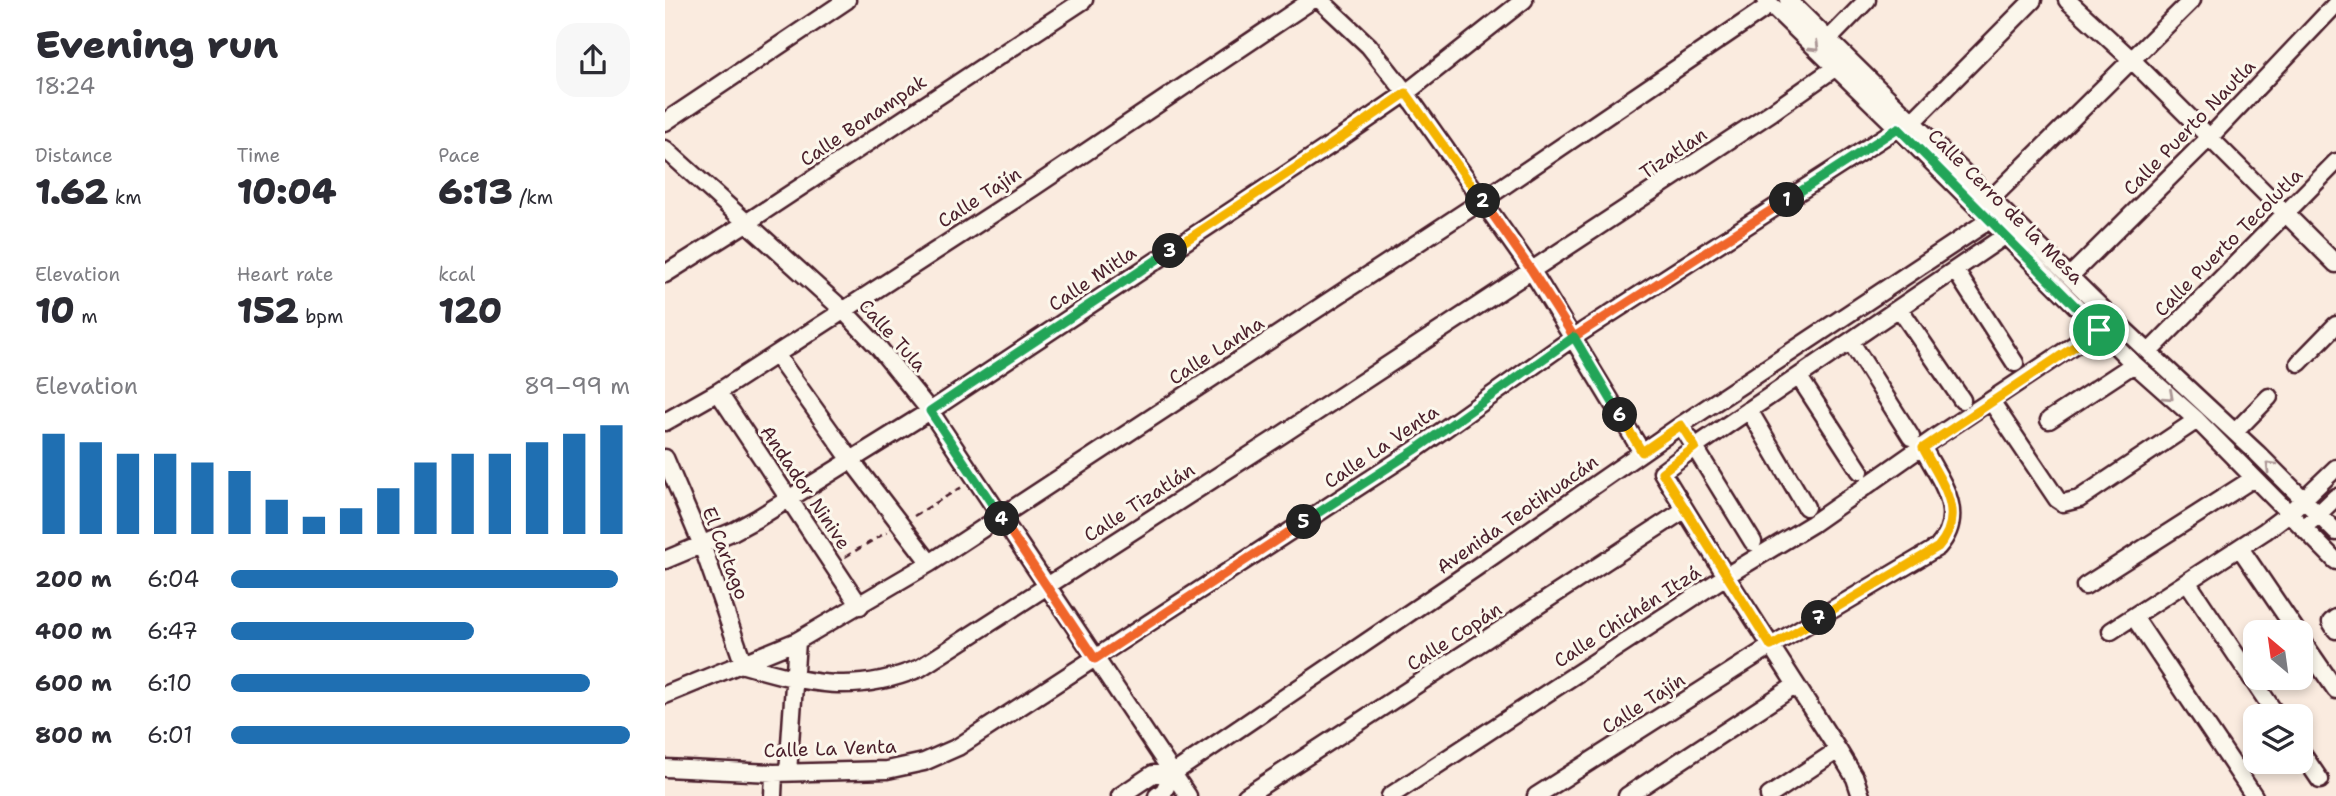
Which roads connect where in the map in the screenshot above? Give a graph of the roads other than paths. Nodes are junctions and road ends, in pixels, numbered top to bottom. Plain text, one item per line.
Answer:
1 (847, 0) edge
2 (1084, 0) edge
3 (1312, 0) edge
4 (1320, 0) edge
5 (1524, 0) edge
6 (1788, 0) edge
7 (1867, 0) edge
8 (2033, 0) edge
9 (2067, 0) edge
10 (2192, 0) edge
11 (1768, 2) edge
12 (2336, 4) edge
13 (1828, 40) junction
14 (2133, 61) junction
15 (1836, 67) junction
16 (1406, 93) junction
17 (665, 122) edge
18 (1905, 125) junction
19 (2210, 137) junction
20 (665, 149) edge
21 (2336, 162) edge
22 (1991, 199) junction
23 (1483, 200) junction
24 (2286, 214) junction
25 (1991, 219) junction
26 (747, 223) junction
27 (2006, 235) junction
28 (2336, 264) edge
29 (1955, 270) junction
30 (1532, 271) junction
31 (665, 274) edge
32 (2070, 276) junction
33 (1880, 294) junction
34 (843, 310) junction
35 (1896, 310) junction
36 (2113, 318) junction
37 (2336, 325) edge
38 (2099, 330) junction
39 (1574, 337) junction
40 (1851, 342) junction
41 (2150, 351) junction
42 (776, 355) junction
43 (2015, 363) dead end
44 (2299, 363) dead end
45 (2134, 364) junction
46 (1799, 377) junction
47 (718, 392) junction
48 (2269, 397) dead end
49 (1962, 400) dead end
50 (1991, 401) junction
51 (1749, 410) junction
52 (930, 411) junction
53 (2049, 420) dead end
54 (2197, 420) junction
55 (665, 422) edge
56 (1681, 425) junction
57 (2235, 432) junction
58 (1917, 442) junction
59 (1695, 447) junction
60 (1642, 452) junction
61 (665, 458) edge
62 (851, 460) junction
63 (2336, 468) edge
64 (1860, 471) dead end
65 (2253, 478) junction
66 (2336, 497) edge
67 (789, 500) junction
68 (2304, 500) junction
69 (1806, 507) dead end
70 (1684, 510) junction
71 (2290, 513) junction
72 (2319, 514) junction
73 (1001, 517) junction
74 (2304, 528) junction
75 (2336, 532) edge
76 (1753, 542) dead end
77 (702, 545) junction
78 (2240, 548) junction
79 (665, 560) edge
80 (2336, 561) edge
81 (930, 562) junction
82 (1726, 576) junction
83 (2188, 583) junction
84 (2085, 586) dead end
85 (1048, 587) junction
86 (860, 606) junction
87 (2133, 617) junction
88 (2336, 618) edge
89 (2289, 620) edge
90 (2336, 630) edge
91 (2111, 631) dead end
92 (797, 641) junction
93 (1771, 646) junction
94 (2313, 656) edge
95 (1095, 659) junction
96 (744, 665) junction
97 (796, 680) junction
98 (1796, 685) junction
99 (667, 689) edge
100 (2336, 690) edge
101 (2269, 704) edge
102 (1838, 750) junction
103 (665, 768) edge
104 (2313, 770) edge
105 (781, 773) junction
106 (1172, 774) junction
107 (2320, 780) dead end
108 (773, 796) edge
109 (1120, 796) edge
110 (1157, 796) edge
111 (1188, 796) edge
112 (1246, 796) edge
113 (1390, 796) edge
114 (1536, 796) edge
115 (1627, 796) edge
116 (1769, 796) edge
117 (1861, 796) edge
118 (2255, 796) edge

1 - 17 street
2 - 26 street, Calle Bonampak
3 - 34 street, Calle Tajín
4 - 16 street
5 - 16 street, Calle Mitla
6 - 13 street, Calle Cerro de la Mesa
7 - 13 street
8 - 18 street, Calle La Venta
9 - 14 street
10 - 14 street
11 -> 15 street, Calle Cerro de la Mesa
11 - 23 street, Calle Lanha
12 - 19 street, Calle Puerto Nautla
13 - 18 street, Calle Cerro de la Mesa
14 - 19 street
14 - 22 street
15 - 18 street, Calle Cerro de la Mesa
15 - 30 street, Tizatlan
16 - 23 street
16 - 52 street, Calle Mitla
18 - 22 street, Calle Cerro de la Mesa
18 - 25 street, Calle Cerro de la Mesa
18 - 39 street, Calle La Venta
19 - 24 street
19 - 32 street, Calle Puerto Nautla
20 - 26 street, Calle Tula
21 - 24 street, Calle Puerto Tecolutla
22 - 32 street, Calle Cerro de la Mesa
23 - 30 street
23 - 73 street, Calle Lanha
24 - 28 street
24 - 41 street, Calle Puerto Tecolutla
25 - 27 street, Calle Cerro de la Mesa
25 - 33 street, Avenida Teotihuacán
26 - 31 street, Calle Bonampak
26 - 34 street, Calle Tula
27 - 29 street
27 - 38 street, Calle Cerro de la Mesa
29 - 35 street
29 - 43 street
30 - 39 street
30 - 85 street, Calle Tizatlán
32 - 36 street, Calle Cerro de la Mesa
33 - 35 street
33 - 56 street, Avenida Teotihuacán
34 - 42 street, Calle Tajín
34 - 52 street, Calle Tula
35 - 40 street
35 - 49 street
36 - 38 street, Calle Chichén Itzá
36 - 41 street, Calle Cerro de la Mesa
37 - 44 street
38 - 45 street, Calle Cerro de la Mesa
38 - 50 street, Calle Chichén Itzá
39 - 60 street
39 - 95 street, Calle La Venta
40 - 46 street
40 - 58 street
41 - 57 street, Calle Cerro de la Mesa
42 - 47 street, Calle Tajín
42 - 62 street
45 - 53 street
45 -> 54 street, Calle Cerro de la Mesa
46 - 51 street
46 - 64 street
47 - 55 street, Calle Tajín
47 - 67 street, Andador Ninive
48 - 57 street
50 - 54 street
50 - 58 street, Calle Chichén Itzá
51 - 59 street
51 - 69 street
52 - 62 street, Calle Mitla
52 - 73 street, Calle Tula
54 - 65 street, Calle Cerro de la Mesa
56 - 59 street
56 - 60 street, Avenida Teotihuacán
68 -> 57 street, Calle Cerro de la Mesa
58 - 82 street, Calle Chichén Itzá
58 - 93 street, Calle Tajín
59 - 70 street
59 - 76 street
60 - 106 street, Avenida Teotihuacán
61 - 77 street, El Cartago
62 - 67 street, Calle Mitla
62 - 81 street
63 - 68 street
65 - 71 street, Calle Cerro de la Mesa
65 - 84 street
66 - 72 street
67 - 77 street, Calle Mitla
67 - 86 street, Andador Ninive
68 - 71 street
68 - 72 street, Calle Cerro de la Mesa
70 - 82 street
70 - 112 street, Calle Copán
71 - 74 street, Calle Cerro de la Mesa
71 - 78 street
72 - 74 street
72 - 75 street, Calle Cerro de la Mesa
73 - 81 street, Calle Lanha
73 - 85 street, Calle Tula
74 - 80 street, Calle Cerro de la Mesa
77 - 79 street, Calle Mitla
77 - 96 street, El Cartago
78 - 83 street
78 - 89 street
81 - 86 street, Calle Lanha
82 - 93 street
82 - 113 street, Calle Chichén Itzá
83 - 87 street
83 - 101 street
85 - 95 street, Calle Tula
85 - 97 street, Calle Tizatlán
86 - 92 street, Calle Lanha
87 - 91 street
87 - 118 street
88 - 90 street
92 - 96 street, Calle Lanha
92 - 97 street
93 - 98 street
93 - 114 street, Calle Tajín
94 - 100 street
95 - 105 street, Calle La Venta
95 - 106 street, Calle Tula
96 - 97 street, Calle Tizatlán
96 - 99 street, Calle Lanha
97 - 105 street
98 - 102 street
98 - 115 street
102 - 116 street
102 - 117 street
103 - 105 street, Calle La Venta
104 - 107 street
105 - 108 street
106 - 109 street
106 - 110 street
106 - 111 street, Calle Tula

